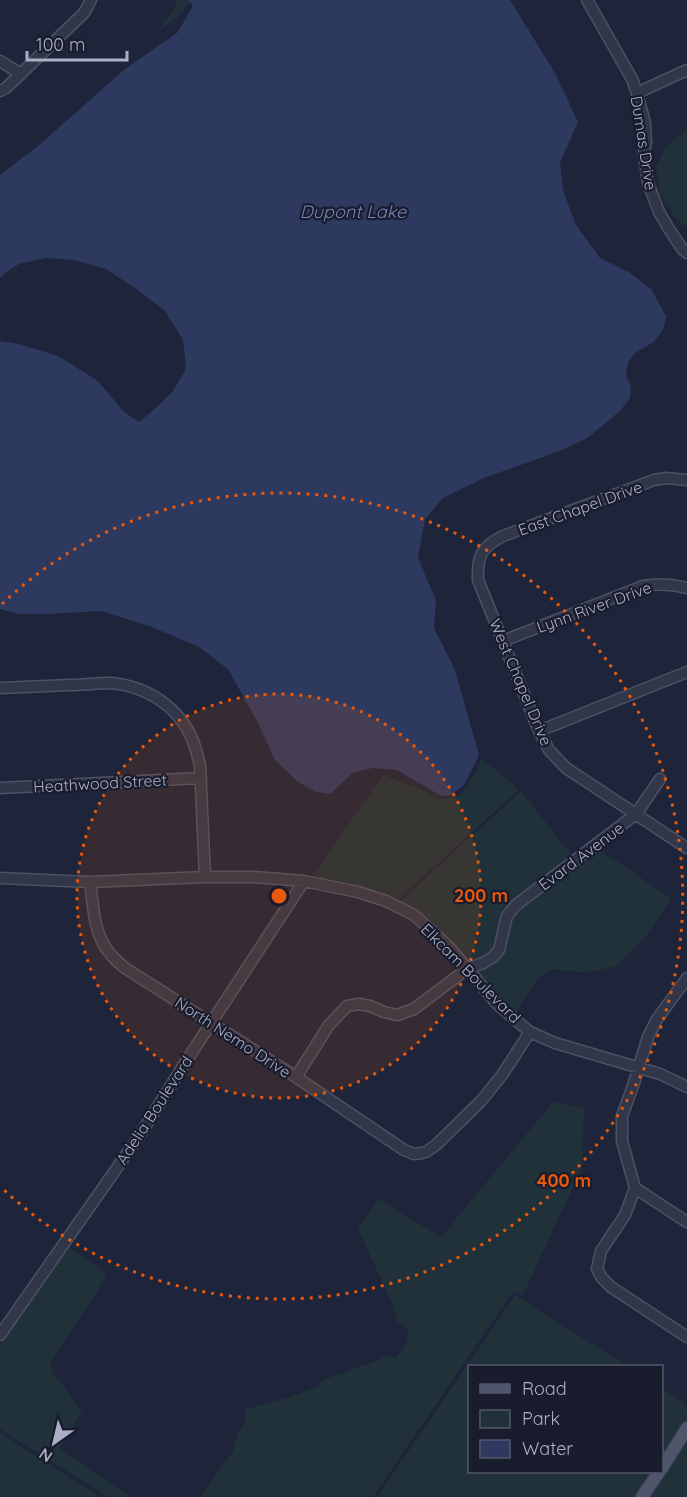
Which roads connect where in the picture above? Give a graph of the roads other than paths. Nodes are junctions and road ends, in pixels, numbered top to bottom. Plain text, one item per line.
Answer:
1 (91, 0) edge
2 (587, 0) edge
3 (0, 61) edge
4 (687, 70) edge
5 (21, 74) junction
6 (0, 91) edge
7 (637, 93) junction
8 (687, 253) edge
9 (687, 480) edge
10 (481, 555) joint
11 (687, 588) edge
12 (503, 641) junction
13 (687, 672) edge
14 (0, 688) edge
15 (539, 731) junction
16 (201, 778) junction
17 (660, 779) dead end
18 (0, 788) edge
19 (636, 814) junction
20 (687, 848) edge
21 (205, 877) junction
22 (0, 878) edge
23 (304, 881) junction
24 (90, 882) junction
25 (467, 969) junction
26 (687, 978) edge
27 (211, 1023) junction
28 (530, 1032) junction
29 (639, 1068) junction
30 (296, 1077) junction
31 (687, 1088) edge
32 (635, 1188) junction
33 (687, 1222) edge
34 (0, 1335) edge
35 (687, 1336) edge
36 (687, 1428) edge
37 (663, 1466) edge
38 (658, 1473) edge
39 (642, 1497) edge

1 - 5 street
2 - 7 street, Dumas Drive
3 - 5 street
4 - 7 street
5 - 6 street
7 - 8 street, Dumas Drive
9 - 10 street, East Chapel Drive
10 - 12 street, West Chapel Drive
11 - 12 street, Lynn River Drive
12 - 15 street, West Chapel Drive
13 - 15 street
14 - 16 street
15 - 19 street, West Chapel Drive
16 - 18 street, Heathwood Street
16 - 21 street
17 - 19 street, Evard Avenue
19 - 20 street, West Chapel Drive
19 - 25 street, Evard Avenue
21 - 23 street, Elkcam Boulevard
21 - 24 street, Elkcam Boulevard
22 - 24 street, Elkcam Boulevard
23 - 25 street, Elkcam Boulevard
23 - 27 street, Adelia Boulevard
24 - 27 street, North Nemo Drive
25 - 28 street, Elkcam Boulevard
25 - 30 street, Evard Avenue
26 - 29 street
27 - 30 street, North Nemo Drive
27 - 34 street, Adelia Boulevard
28 - 29 street, Elkcam Boulevard
28 - 30 street, North Nemo Drive
29 - 31 street, Elkcam Boulevard
29 - 32 street
32 - 33 street
32 - 35 street
36 - 37 main road
38 - 39 main road

